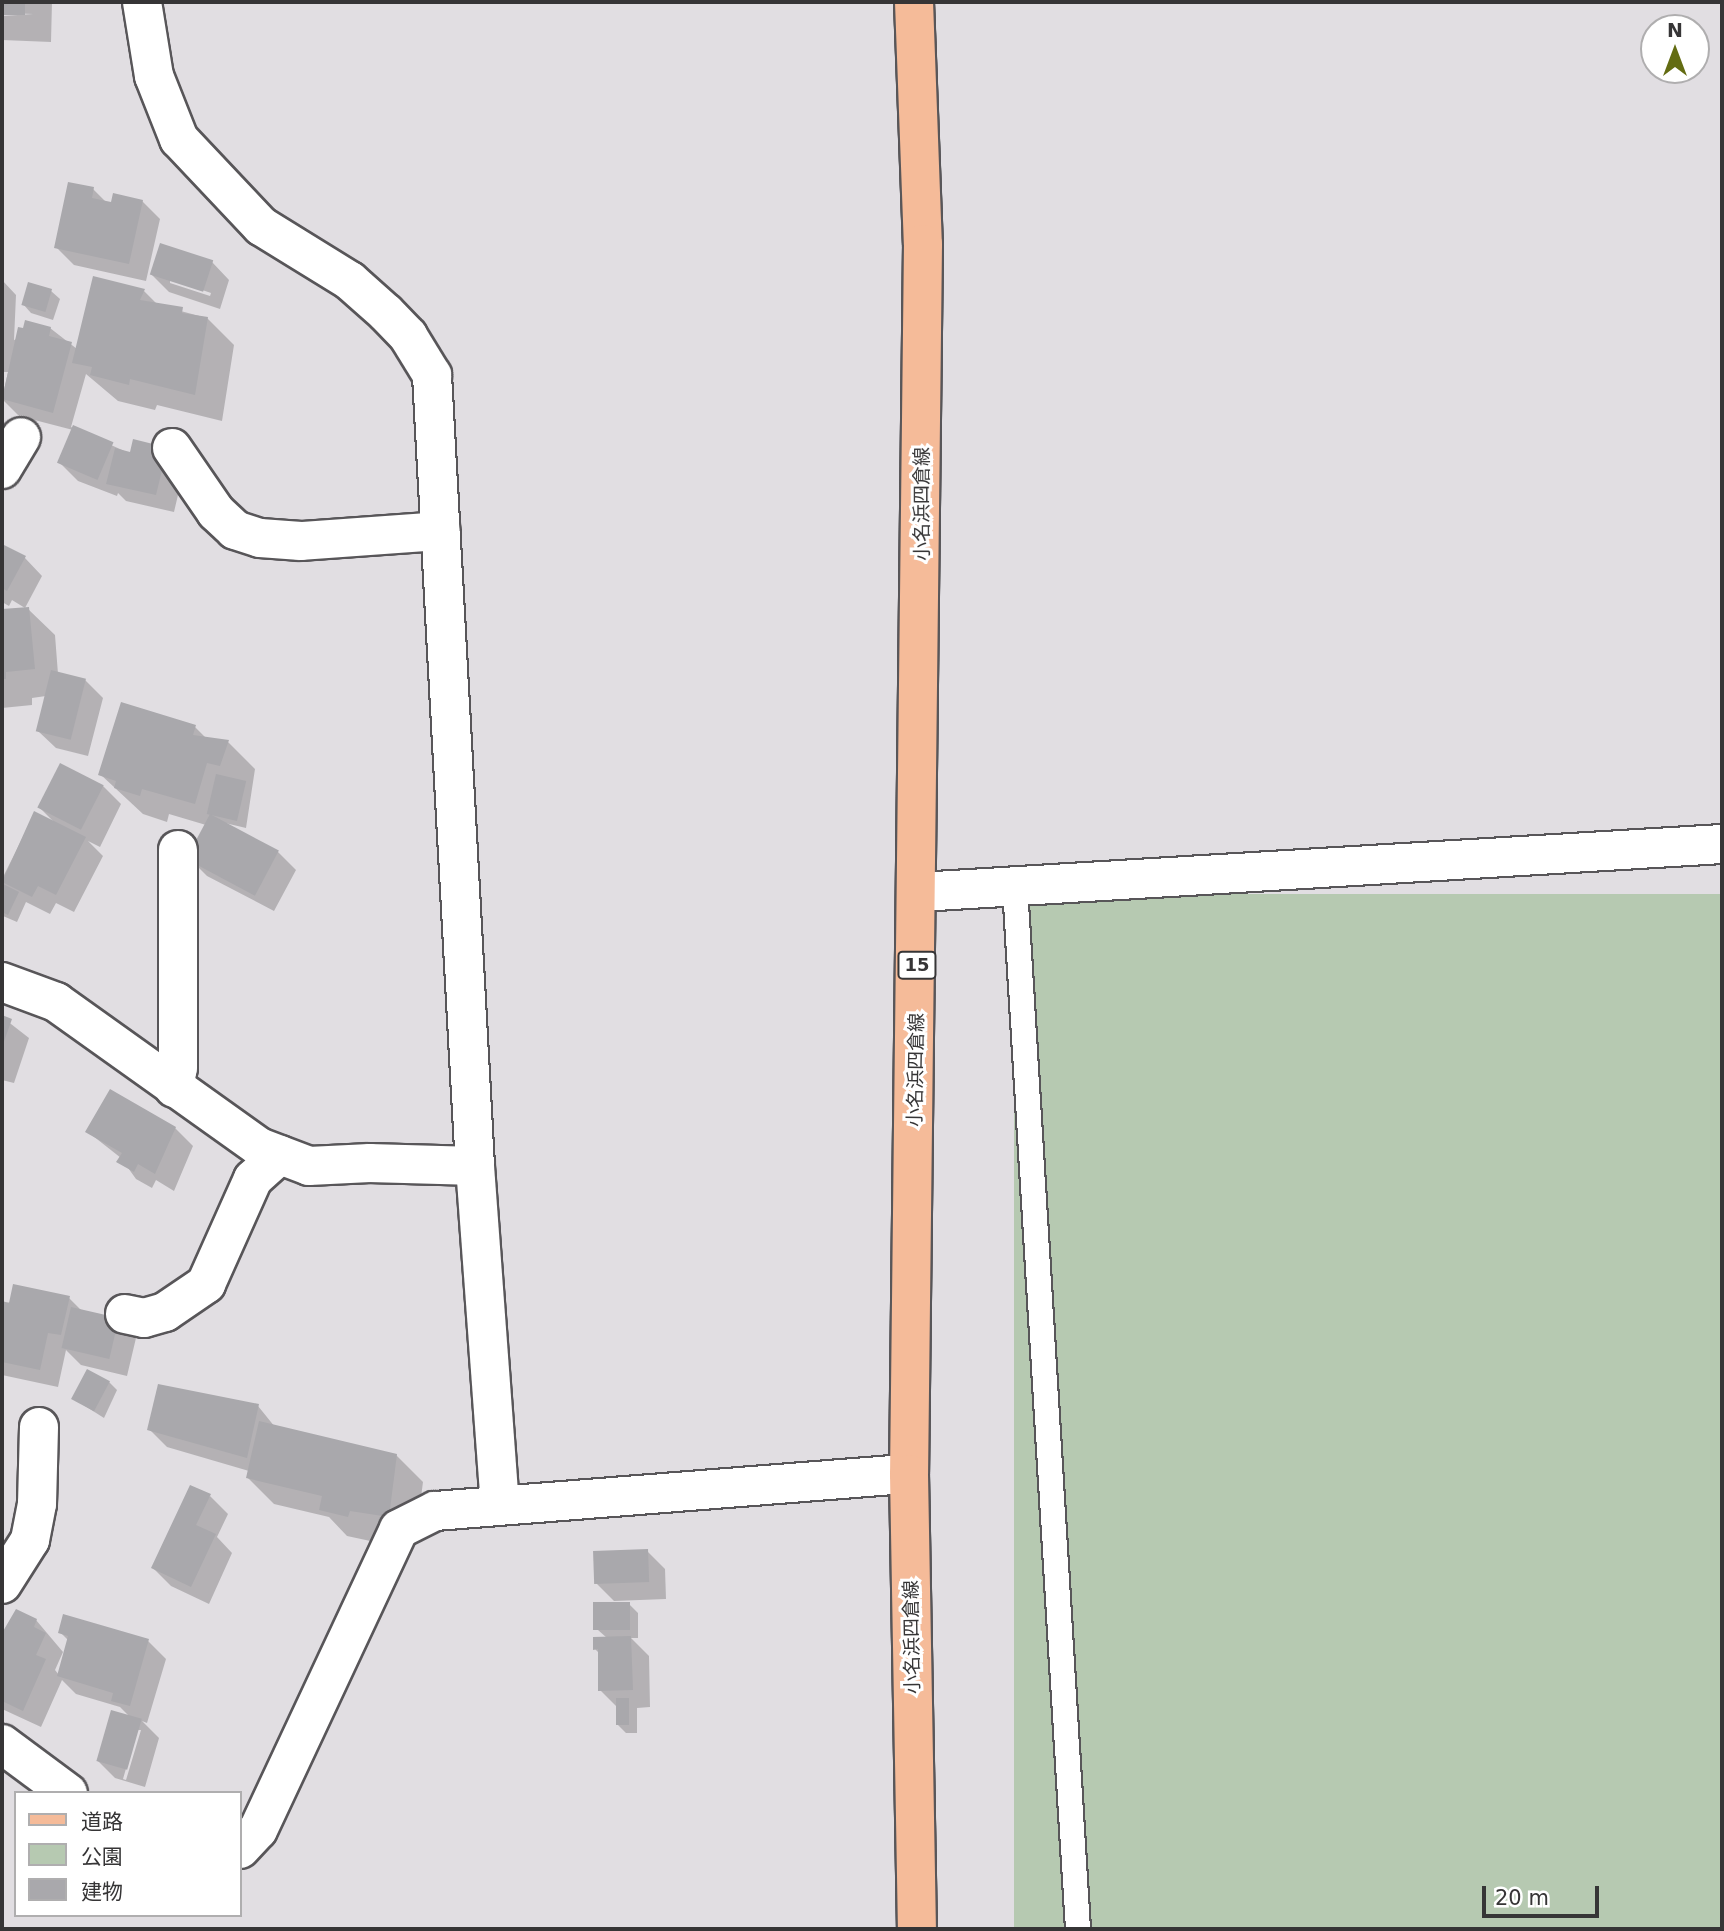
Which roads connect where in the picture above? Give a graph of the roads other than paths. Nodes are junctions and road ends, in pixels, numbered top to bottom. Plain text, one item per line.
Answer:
1 (142, 2) edge
2 (914, 2) edge
3 (21, 436) dead end
4 (172, 448) dead end
5 (2, 469) edge
6 (441, 531) junction
7 (1722, 844) edge
8 (178, 850) dead end
9 (1015, 887) junction
10 (919, 892) junction
11 (2, 982) edge
12 (174, 1088) junction
13 (280, 1155) junction
14 (475, 1167) junction
15 (125, 1314) dead end
16 (39, 1427) dead end
17 (909, 1474) junction
18 (500, 1504) junction
19 (2, 1584) edge
20 (2, 1744) edge
21 (65, 1791) edge
22 (242, 1847) edge
23 (917, 1929) edge
24 (1078, 1929) edge

1 - 6 street
2 - 10 main road, 小名浜四倉線 / 15
3 - 5 street
4 - 6 street
6 - 14 street
7 - 9 street
8 - 12 street
9 - 10 street
9 - 24 lane
10 - 17 main road, 小名浜四倉線 / 15
11 - 12 street
12 - 13 street
13 - 14 street
13 - 15 street
14 - 18 street
16 - 19 street
17 - 18 street
17 - 23 main road, 小名浜四倉線 / 15
18 - 22 street
20 - 21 street

